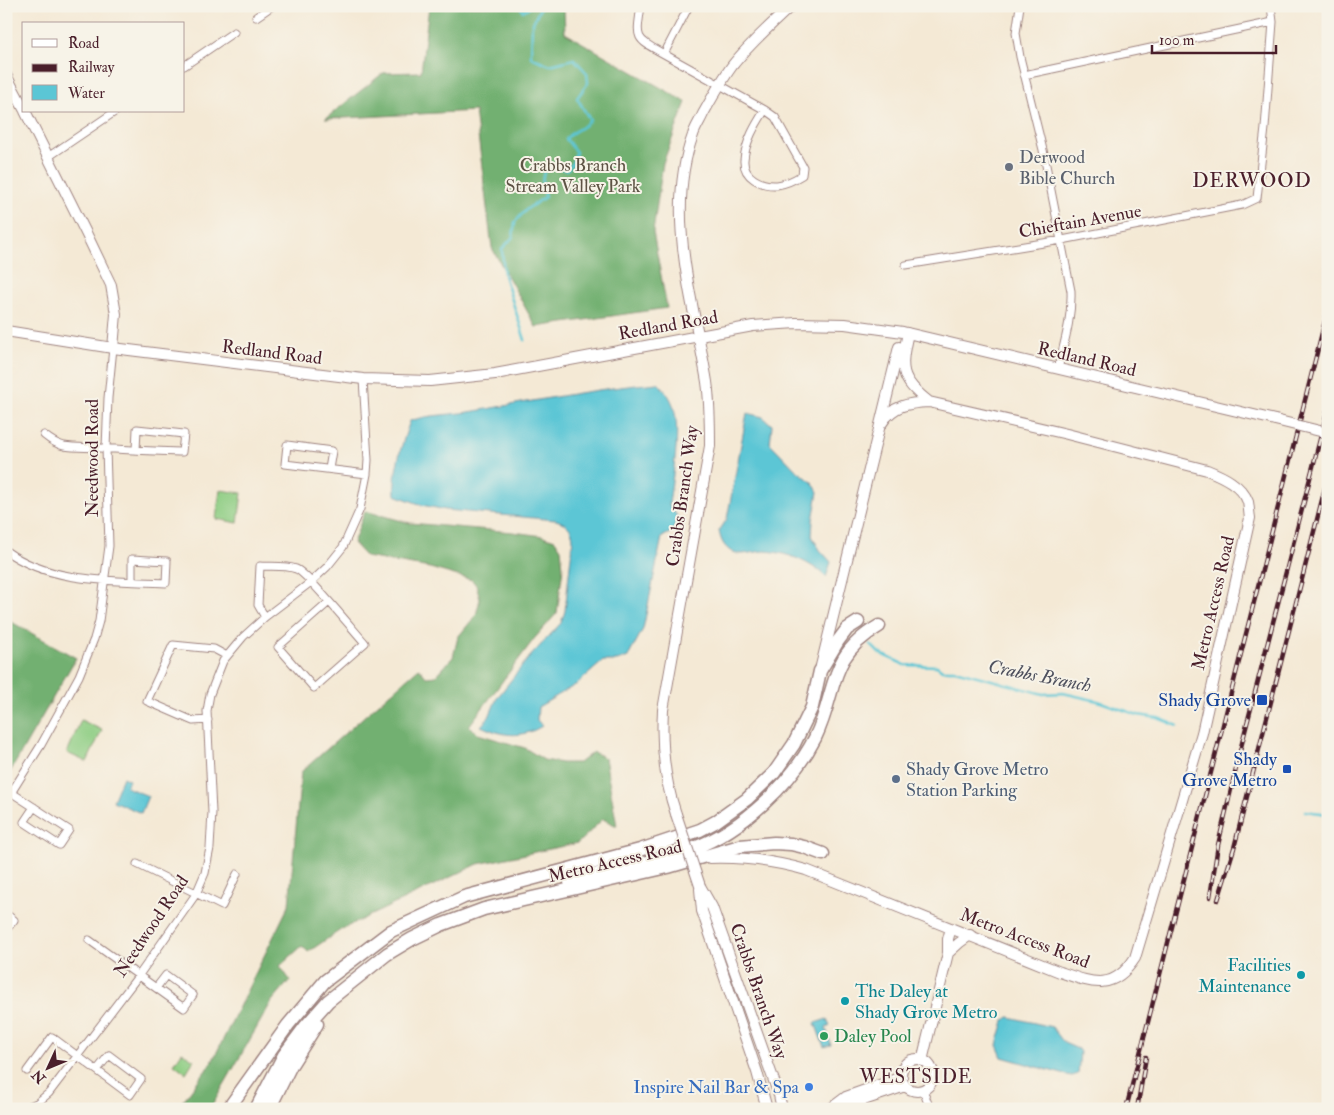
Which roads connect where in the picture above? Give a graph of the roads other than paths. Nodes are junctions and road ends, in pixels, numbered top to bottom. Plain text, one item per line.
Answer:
1 (272, 6) edge
2 (641, 6) edge
3 (689, 6) edge
4 (791, 6) edge
5 (1020, 6) edge
6 (1271, 6) edge
7 (256, 17) dead end
8 (1273, 22) junction
9 (234, 32) dead end
10 (664, 54) junction
11 (185, 65) edge
12 (6, 75) edge
13 (1024, 75) junction
14 (720, 84) junction
15 (22, 106) edge
16 (766, 110) junction
17 (25, 112) edge
18 (115, 112) edge
19 (48, 157) junction
20 (1062, 240) junction
21 (906, 265) dead end
22 (6, 331) edge
23 (905, 332) junction
24 (698, 337) junction
25 (113, 348) junction
26 (1058, 369) junction
27 (363, 379) junction
28 (929, 402) junction
29 (879, 428) junction
30 (1328, 433) edge
31 (44, 435) dead end
32 (106, 448) junction
33 (136, 450) junction
34 (329, 469) junction
35 (367, 474) junction
36 (6, 551) edge
37 (106, 580) junction
38 (132, 581) junction
39 (311, 582) junction
40 (329, 602) junction
41 (265, 617) junction
42 (858, 622) dead end
43 (879, 626) dead end
44 (227, 656) junction
45 (820, 671) junction
46 (208, 720) junction
47 (12, 793) junction
48 (6, 802) edge
49 (34, 807) junction
50 (823, 854) dead end
51 (699, 859) junction
52 (136, 864) dead end
53 (237, 874) dead end
54 (700, 886) junction
55 (196, 894) junction
56 (513, 901) junction
57 (6, 914) edge
58 (951, 928) junction
59 (6, 930) edge
60 (970, 935) junction
61 (89, 940) dead end
62 (948, 953) junction
63 (362, 973) junction
64 (138, 975) junction
65 (156, 988) junction
66 (79, 1056) junction
67 (922, 1061) junction
68 (260, 1066) junction
69 (97, 1070) junction
70 (26, 1071) dead end
71 (903, 1081) junction
72 (923, 1090) junction
73 (28, 1108) edge
74 (830, 1108) edge
75 (228, 1109) edge
76 (236, 1109) edge
77 (256, 1109) edge
78 (269, 1109) edge
79 (767, 1109) edge
80 (782, 1109) edge
81 (930, 1109) edge

1 - 7 street
2 - 10 street
3 - 10 street
4 - 14 main road, Crabbs Branch Way
5 - 13 street
6 - 8 street
8 - 13 street
8 - 20 street, Chieftain Avenue
9 - 11 street
10 - 14 street
12 - 15 main road, Needwood Road
13 - 20 street
14 - 16 street
14 - 24 main road, Crabbs Branch Way
16 - 16 street
17 - 19 main road, Needwood Road
18 - 19 street
19 - 25 main road, Needwood Road
20 - 21 street, Chieftain Avenue
20 - 26 street
22 - 25 main road, Redland Road
23 - 24 main road, Redland Road
23 - 26 main road, Redland Road
23 - 28 main road
23 - 29 main road, Metro Access Road
24 - 27 main road, Redland Road
24 - 54 main road, Crabbs Branch Way, bridge
25 - 27 main road, Redland Road
25 - 32 street, Needwood Road
26 - 30 main road, Redland Road, bridge
27 - 35 street, Needwood Road
28 - 29 main road
28 - 60 main road, Metro Access Road
29 - 45 main road, Metro Access Road
31 - 32 street
32 - 33 street
32 - 37 street, Needwood Road
33 - 33 street
34 - 34 street
34 - 35 street
35 - 39 street, Needwood Road
36 - 37 street
37 - 38 street
37 - 47 street, Needwood Road
38 - 38 street
39 - 40 street
39 - 41 street, Needwood Road
39 - 41 street
40 - 40 street
41 - 44 street, Needwood Road
42 - 45 highway
43 - 56 highway
44 - 46 street, Needwood Road
44 - 46 street
45 - 68 highway, Metro Access Road
46 - 55 street, Needwood Road
47 - 48 street, Needwood Road
47 - 49 street
49 - 49 street
50 - 51 highway
51 - 56 highway, Metro Access Road
51 - 58 main road, Metro Access Road
52 - 55 street
53 - 55 street
54 - 79 main road, Crabbs Branch Way
54 - 80 main road, Crabbs Branch Way
55 - 64 street, Needwood Road
56 - 63 highway, Metro Access Road
57 - 59 street
58 - 60 main road, Metro Access Road
58 - 62 main road
60 - 62 main road
61 - 64 street
62 - 67 main road
63 - 77 highway, Metro Access Road
63 - 78 highway
64 - 65 street
64 - 66 street, Needwood Road
65 - 65 street
66 - 69 street
66 - 70 street
66 - 73 street, Needwood Road
67 - 71 main road
67 - 72 main road
68 - 75 highway
68 - 76 highway
69 - 69 street
71 - 72 main road
71 - 74 main road
72 - 81 street

